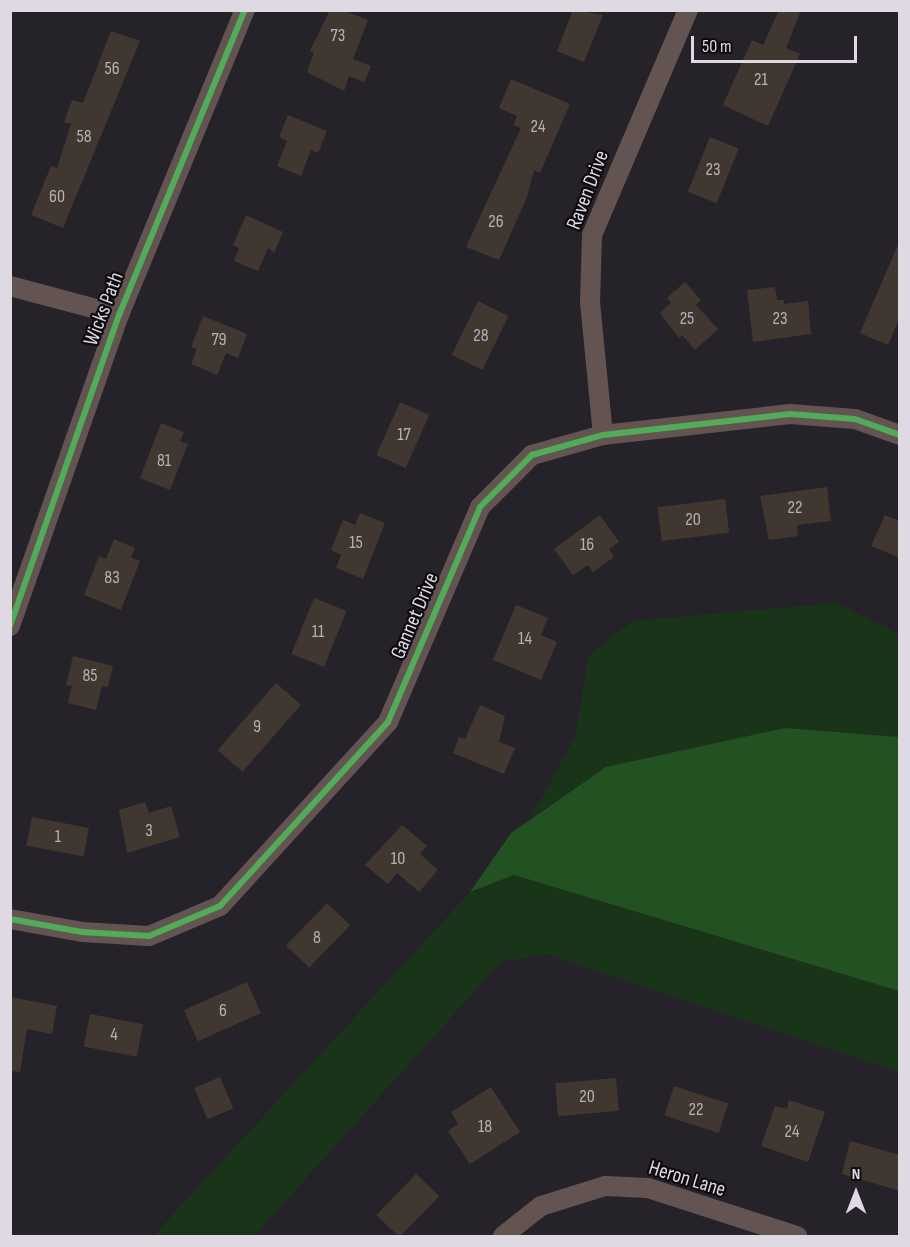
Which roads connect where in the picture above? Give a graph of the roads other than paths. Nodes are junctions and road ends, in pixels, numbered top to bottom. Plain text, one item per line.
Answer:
1 (245, 10) edge
2 (688, 10) edge
3 (10, 286) edge
4 (119, 315) junction
5 (603, 435) junction
6 (900, 435) edge
7 (10, 626) edge
8 (10, 919) edge
9 (503, 1236) edge
10 (797, 1236) edge

1 - 4 street, Wicks Path
2 - 5 street, Raven Drive
3 - 4 street
4 - 7 street, Wicks Path
5 - 6 street, Gannet Drive
5 - 8 street, Gannet Drive
9 - 10 street, Heron Lane

